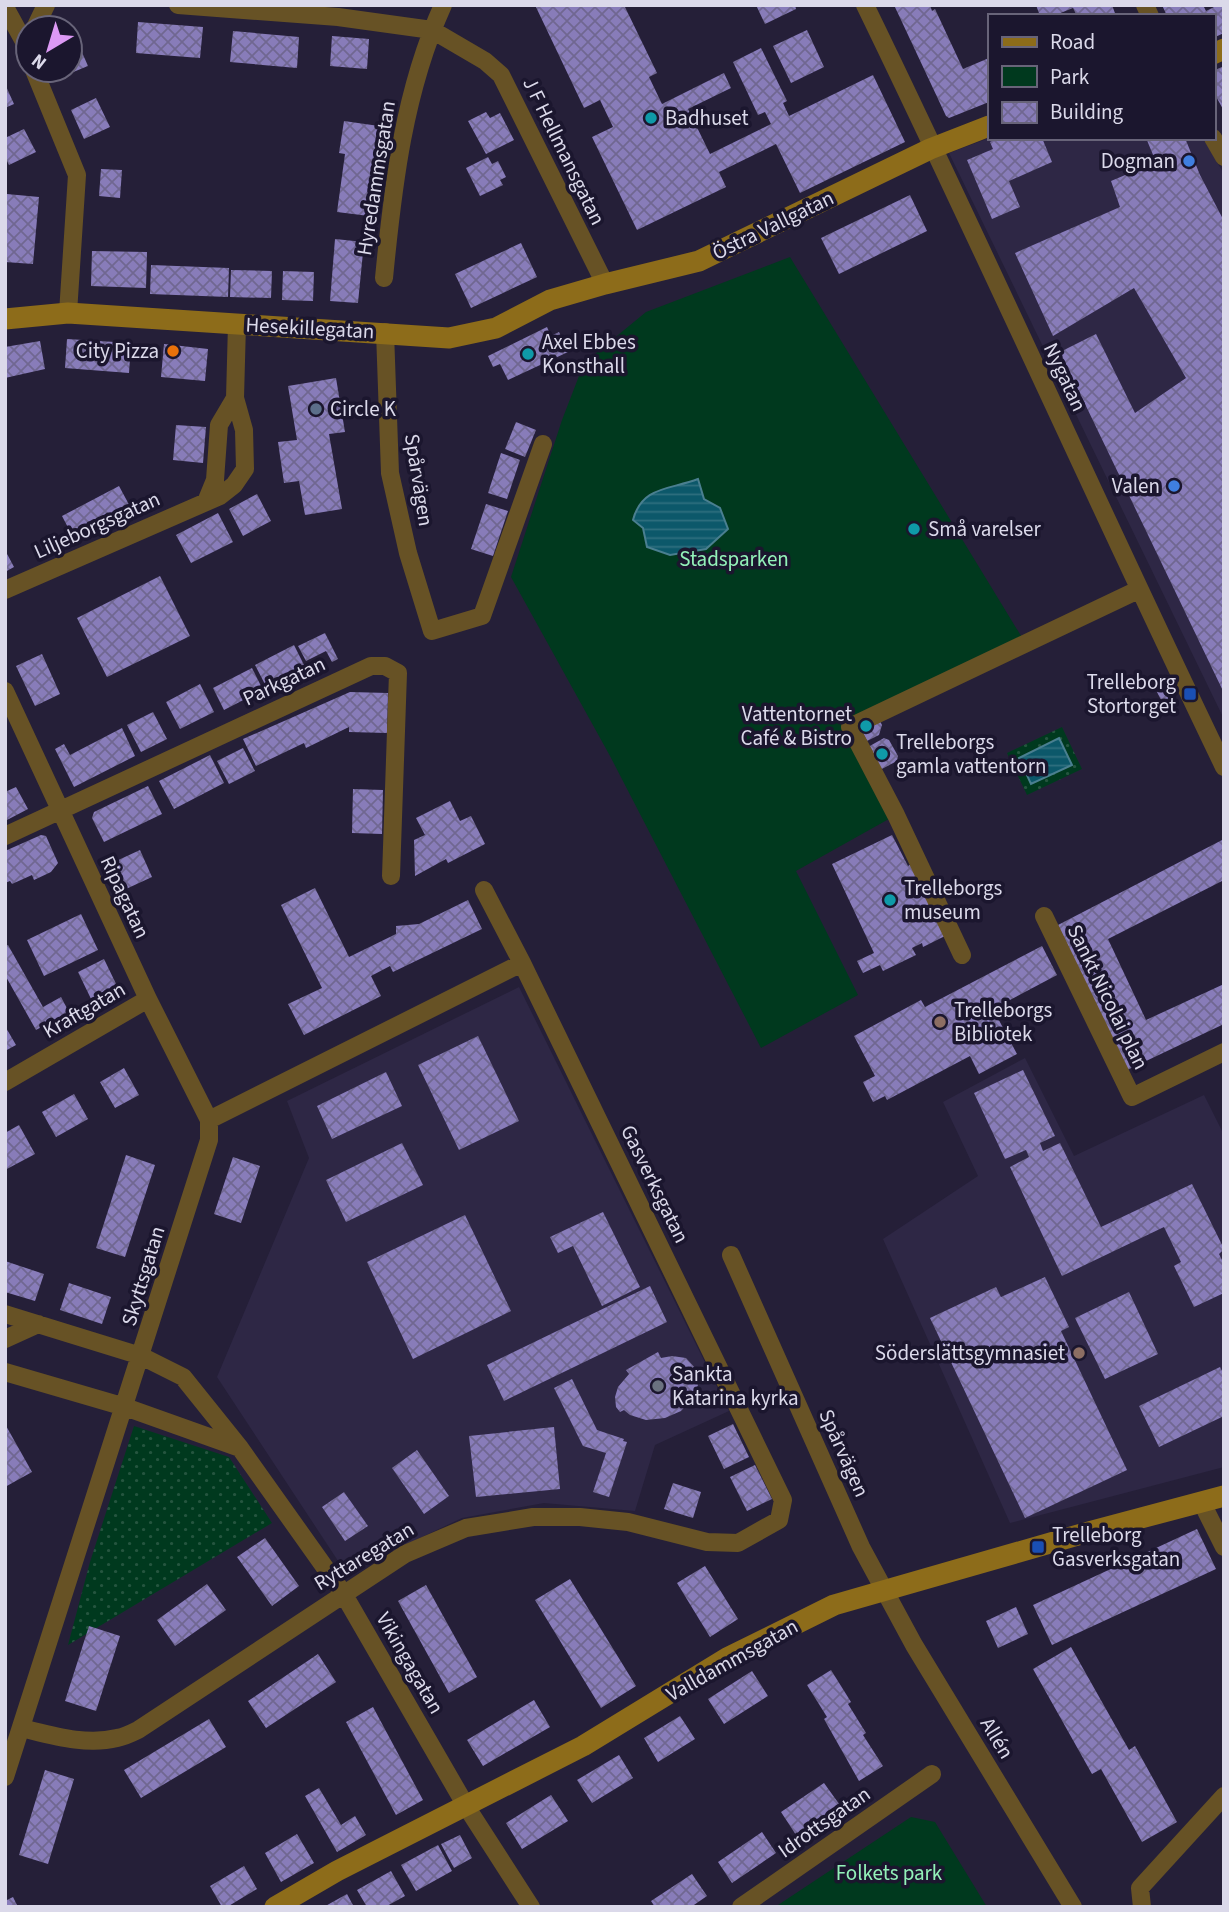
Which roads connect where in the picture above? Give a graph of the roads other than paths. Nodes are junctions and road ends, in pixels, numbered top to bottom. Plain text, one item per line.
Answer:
1 (178, 5) edge
2 (443, 5) edge
3 (865, 5) edge
4 (336, 11) edge
5 (432, 30) junction
6 (40, 84) edge
7 (988, 126) edge
8 (1214, 140) edge
9 (934, 148) junction
10 (1224, 158) edge
11 (384, 278) dead end
12 (605, 284) junction
13 (68, 313) junction
14 (5, 319) edge
15 (237, 324) junction
16 (385, 332) junction
17 (235, 398) junction
18 (543, 444) dead end
19 (206, 502) junction
20 (5, 590) edge
21 (1138, 590) junction
22 (5, 691) edge
23 (1224, 767) edge
24 (60, 810) junction
25 (5, 836) edge
26 (391, 876) dead end
27 (484, 890) dead end
28 (1044, 916) dead end
29 (962, 955) dead end
30 (522, 963) junction
31 (148, 999) junction
32 (1224, 1052) edge
33 (5, 1082) edge
34 (209, 1120) junction
35 (731, 1255) dead end
36 (5, 1314) edge
37 (38, 1324) junction
38 (5, 1339) edge
39 (141, 1356) junction
40 (5, 1371) edge
41 (125, 1407) junction
42 (240, 1448) junction
43 (1224, 1496) edge
44 (783, 1500) joint
45 (1202, 1503) junction
46 (1224, 1547) edge
47 (885, 1591) junction
48 (343, 1593) junction
49 (21, 1728) junction
50 (932, 1774) dead end
51 (5, 1777) edge
52 (1224, 1796) edge
53 (466, 1806) junction
54 (275, 1907) edge
55 (531, 1907) edge
56 (741, 1907) edge
57 (1073, 1907) edge
58 (1142, 1907) edge

1 - 4 street
2 - 5 street, Hyredammsgatan
3 - 9 street, Nygatan
4 - 5 street
5 - 11 street, Hyredammsgatan
5 - 12 street, J F Hellmansgatan
6 - 13 street
7 - 9 street, Östra Vallgatan
8 - 10 street
9 - 12 street, Östra Vallgatan
9 - 21 street, Nygatan
12 - 16 street, Hesekillegatan
13 - 14 street, Hesekillegatan
13 - 15 street, Hesekillegatan
15 - 16 street, Hesekillegatan
15 - 17 street, Liljeborgsgatan
16 - 18 street, Spårvägen
17 - 19 street, Liljeborgsgatan
17 - 19 street, Liljeborgsgatan
19 - 20 street, Liljeborgsgatan
21 - 23 street, Nygatan
21 - 29 street
22 - 24 street, Ripagatan
24 - 25 street, Parkgatan
24 - 26 street, Parkgatan
24 - 31 street, Ripagatan
27 - 30 street, Gasverksgatan
28 - 32 street, Sankt Nicolai plan
30 - 34 street
30 - 44 street, Gasverksgatan
31 - 33 street, Kraftgatan
31 - 34 street, Ripagatan
34 - 39 street, Skyttsgatan
35 - 47 street, Spårvägen
36 - 37 street, Vikingagatan
37 - 38 street
37 - 39 street, Vikingagatan
39 - 41 street, Skyttsgatan
39 - 42 street, Vikingagatan
40 - 41 street
41 - 42 street
41 - 49 street, Skyttsgatan
42 - 48 street, Vikingagatan
43 - 45 street, Valldammsgatan
44 - 48 street, Ryttaregatan
45 - 46 street
45 - 47 street, Valldammsgatan
47 - 53 street, Valldammsgatan
47 - 57 street, Allén
48 - 49 street, Ryttaregatan
48 - 53 street, Vikingagatan
49 - 51 street, Skyttsgatan
50 - 56 street, Idrottsgatan
52 - 58 street
53 - 54 street, Valldammsgatan
53 - 55 street, Vikingagatan

